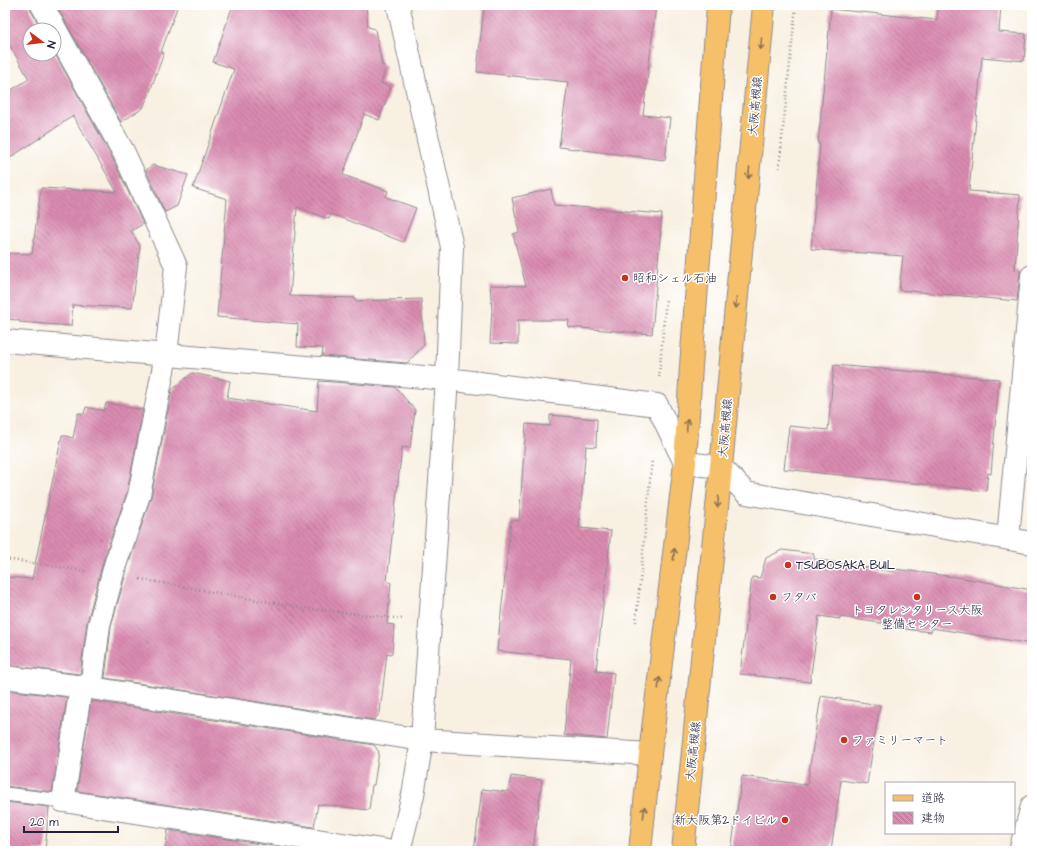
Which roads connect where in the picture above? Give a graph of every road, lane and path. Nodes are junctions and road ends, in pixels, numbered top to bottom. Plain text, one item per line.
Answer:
1 (42, 5) edge
2 (398, 5) edge
3 (718, 5) edge
4 (764, 5) edge
5 (1032, 276) edge
6 (5, 341) edge
7 (166, 355) junction
8 (447, 379) junction
9 (685, 463) junction
10 (722, 467) junction
11 (1008, 538) junction
12 (1032, 543) edge
13 (5, 559) edge
14 (113, 574) junction
15 (430, 621) junction
16 (5, 677) edge
17 (86, 688) junction
18 (422, 740) junction
19 (650, 754) junction
20 (5, 794) edge
21 (63, 801) junction
22 (1032, 806) edge
23 (388, 851) edge
24 (399, 851) edge
25 (640, 851) edge
26 (683, 851) edge
27 (1020, 851) edge

1 - 7 street
2 - 8 street
9 -> 3 main road
4 -> 10 main road, 大阪高槻線
5 - 11 street
6 - 7 street
7 - 8 street
7 - 14 street
8 - 9 street
8 - 15 street
9 - 10 street
19 -> 9 main road
10 - 11 street
10 -> 26 main road, 大阪高槻線
11 - 12 street
13 - 14 path
14 - 15 path
14 - 17 street
15 - 18 street
16 - 17 street
17 - 18 street
17 - 21 street
18 - 19 street
18 - 24 street
25 -> 19 main road
20 - 21 lane
21 - 23 street
22 - 27 street

